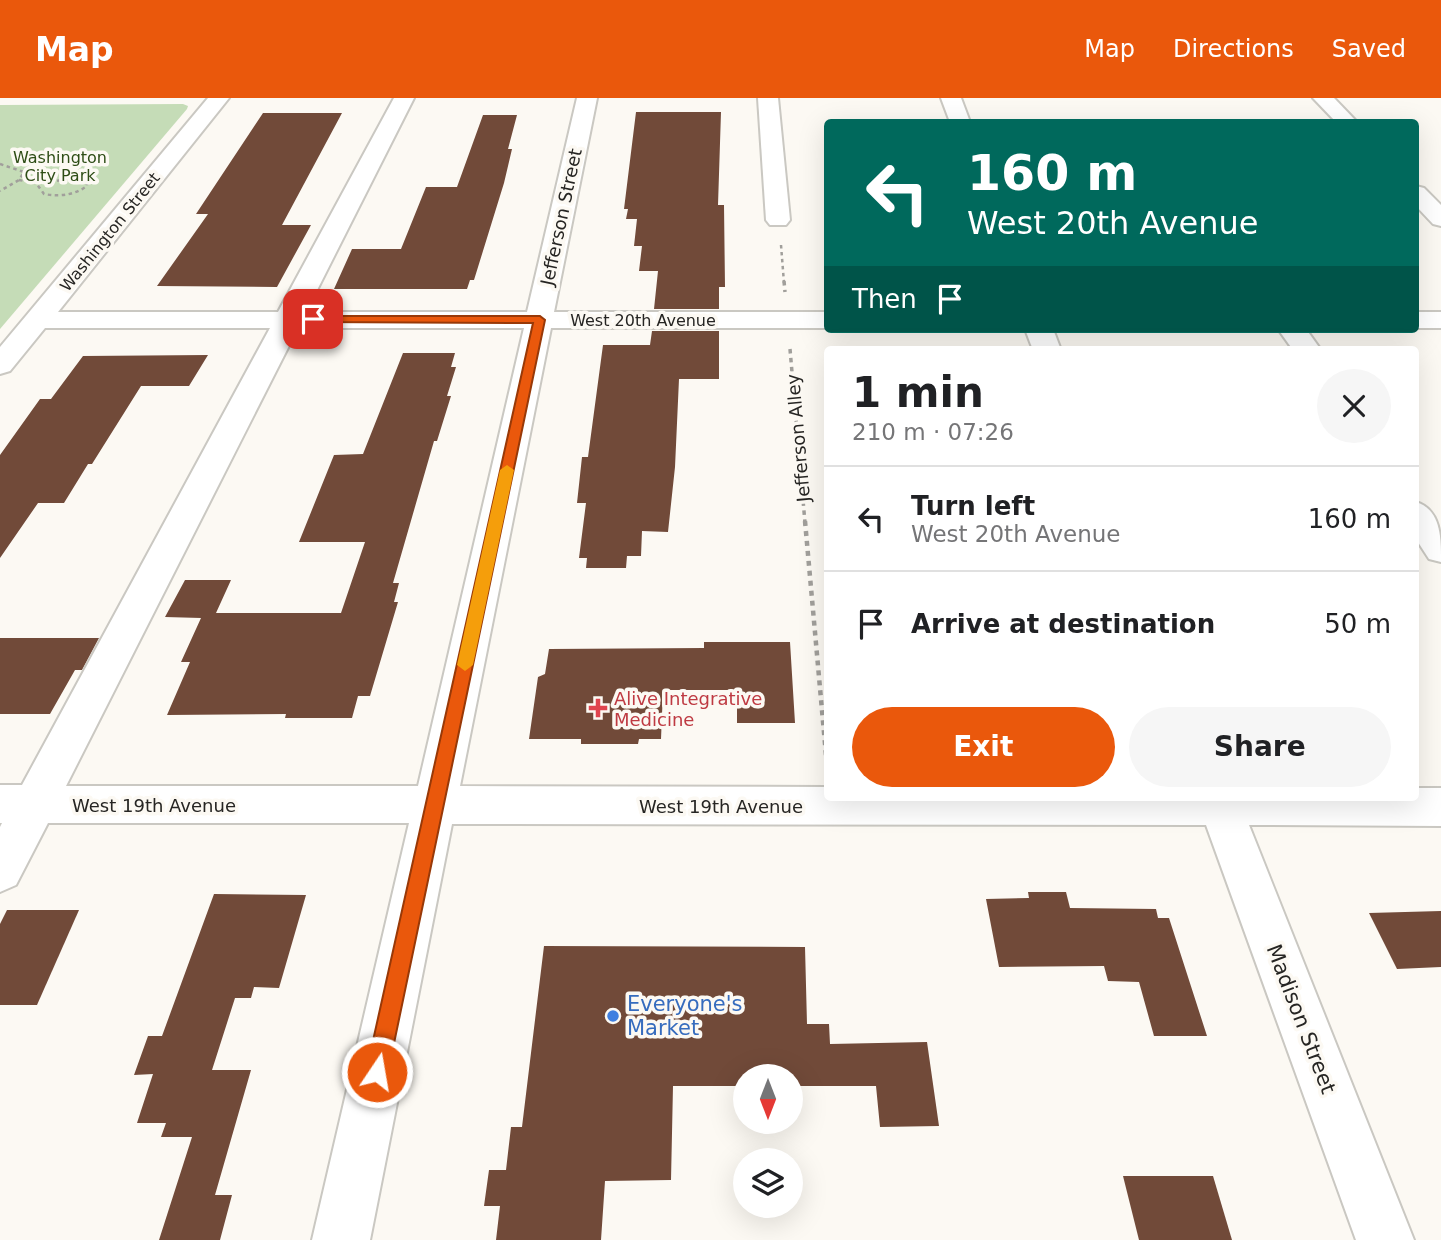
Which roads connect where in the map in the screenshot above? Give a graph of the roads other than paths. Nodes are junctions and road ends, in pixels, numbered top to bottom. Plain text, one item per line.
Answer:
1 (219, 98) edge
2 (404, 98) edge
3 (587, 98) edge
4 (768, 98) edge
5 (951, 98) edge
6 (1323, 98) edge
7 (959, 119) edge
8 (1343, 119) edge
9 (1419, 196) edge
10 (1441, 219) edge
11 (778, 220) road end
12 (288, 319) junction
13 (38, 320) junction
14 (540, 320) junction
15 (824, 320) edge
16 (1419, 320) edge
17 (1441, 320) edge
18 (0, 365) edge
19 (1419, 517) edge
20 (1441, 550) edge
21 (1219, 803) edge
22 (17, 804) edge
23 (435, 806) junction
24 (1441, 807) edge
25 (0, 871) edge
26 (341, 1240) edge
27 (1385, 1240) edge

1 - 13 street, Washington Street
2 - 12 street
3 - 14 street, Jefferson Street
4 - 11 street
5 - 7 street
6 - 8 street
9 - 10 street
12 - 13 street, West 20th Avenue
12 - 14 street, West 20th Avenue
12 - 22 street
13 - 18 street, Washington Street
14 - 15 street, West 20th Avenue
14 - 23 street, Jefferson Street
16 - 17 street
19 - 20 street
21 - 23 street, West 19th Avenue
21 - 24 street, West 19th Avenue
21 - 27 street, Madison Street
22 - 23 street, West 19th Avenue
22 - 25 street
23 - 26 street, Jefferson Street

